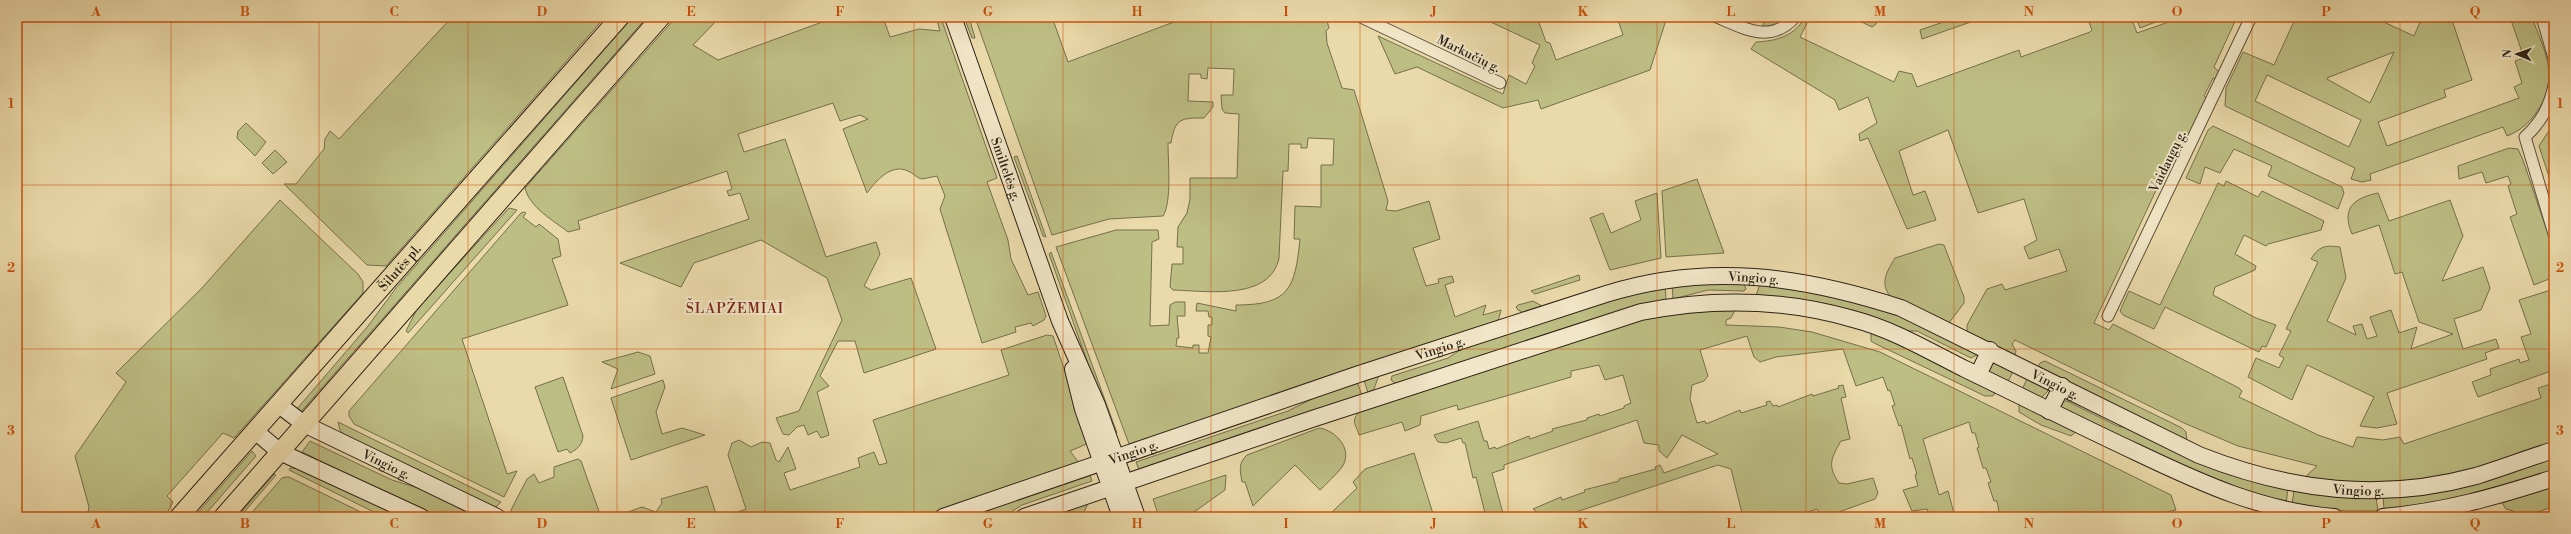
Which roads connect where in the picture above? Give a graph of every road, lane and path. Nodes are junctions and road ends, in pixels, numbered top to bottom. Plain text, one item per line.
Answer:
1 (620, 17) edge
2 (661, 17) edge
3 (953, 17) edge
4 (1361, 17) edge
5 (1718, 17) edge
6 (1795, 17) edge
7 (2251, 17) edge
8 (2542, 17) edge
9 (2554, 58) edge
10 (1500, 83) dead end
11 (2554, 86) edge
12 (2554, 234) edge
13 (1746, 276) junction
14 (1743, 302) junction
15 (2108, 316) dead end
16 (1990, 350) junction
17 (1394, 363) junction
18 (1978, 375) junction
19 (2062, 386) junction
20 (1392, 392) junction
21 (279, 405) junction
22 (2049, 411) junction
23 (304, 424) junction
24 (255, 431) junction
25 (2554, 450) edge
26 (280, 452) junction
27 (1109, 459) junction
28 (2554, 478) edge
29 (1118, 484) junction
30 (179, 517) edge
31 (223, 517) edge
32 (421, 517) edge
33 (497, 517) edge
34 (943, 517) edge
35 (1024, 517) edge
36 (1121, 517) edge
37 (1137, 517) edge
38 (2334, 517) edge
39 (2383, 517) edge

1 - 21 main road, Šilutės pl.
2 - 23 main road
3 - 27 main road, Smiltelės g.
4 - 10 street, Markučių g.
5 - 6 street
7 - 15 street, Vaidaugų g.
8 - 9 street
11 - 12 street
13 - 14 main road
13 - 16 main road, Vingio g.
13 - 17 main road, Vingio g.
14 - 18 main road, Vingio g.
14 - 20 main road, Vingio g.
16 - 18 main road
16 - 19 main road, Vingio g.
17 - 20 main road
17 - 27 main road, Vingio g.
18 - 22 main road, Vingio g.
19 - 22 main road
19 - 25 main road, Vingio g.
20 - 29 main road, Vingio g.
21 - 23 main road, Vingio g.
21 - 24 main road, Šilutės pl.
22 - 38 main road, Vingio g.
23 - 26 main road
23 - 33 main road, Vingio g.
24 - 26 main road
24 - 30 main road, Šilutės pl.
26 - 31 main road
26 - 32 main road
27 - 29 main road, Smiltelės g.
27 - 34 main road, Vingio g.
28 - 39 main road
29 - 35 main road, Vingio g.
29 - 36 main road, Smiltelės g.
29 - 37 main road, Smiltelės g.

